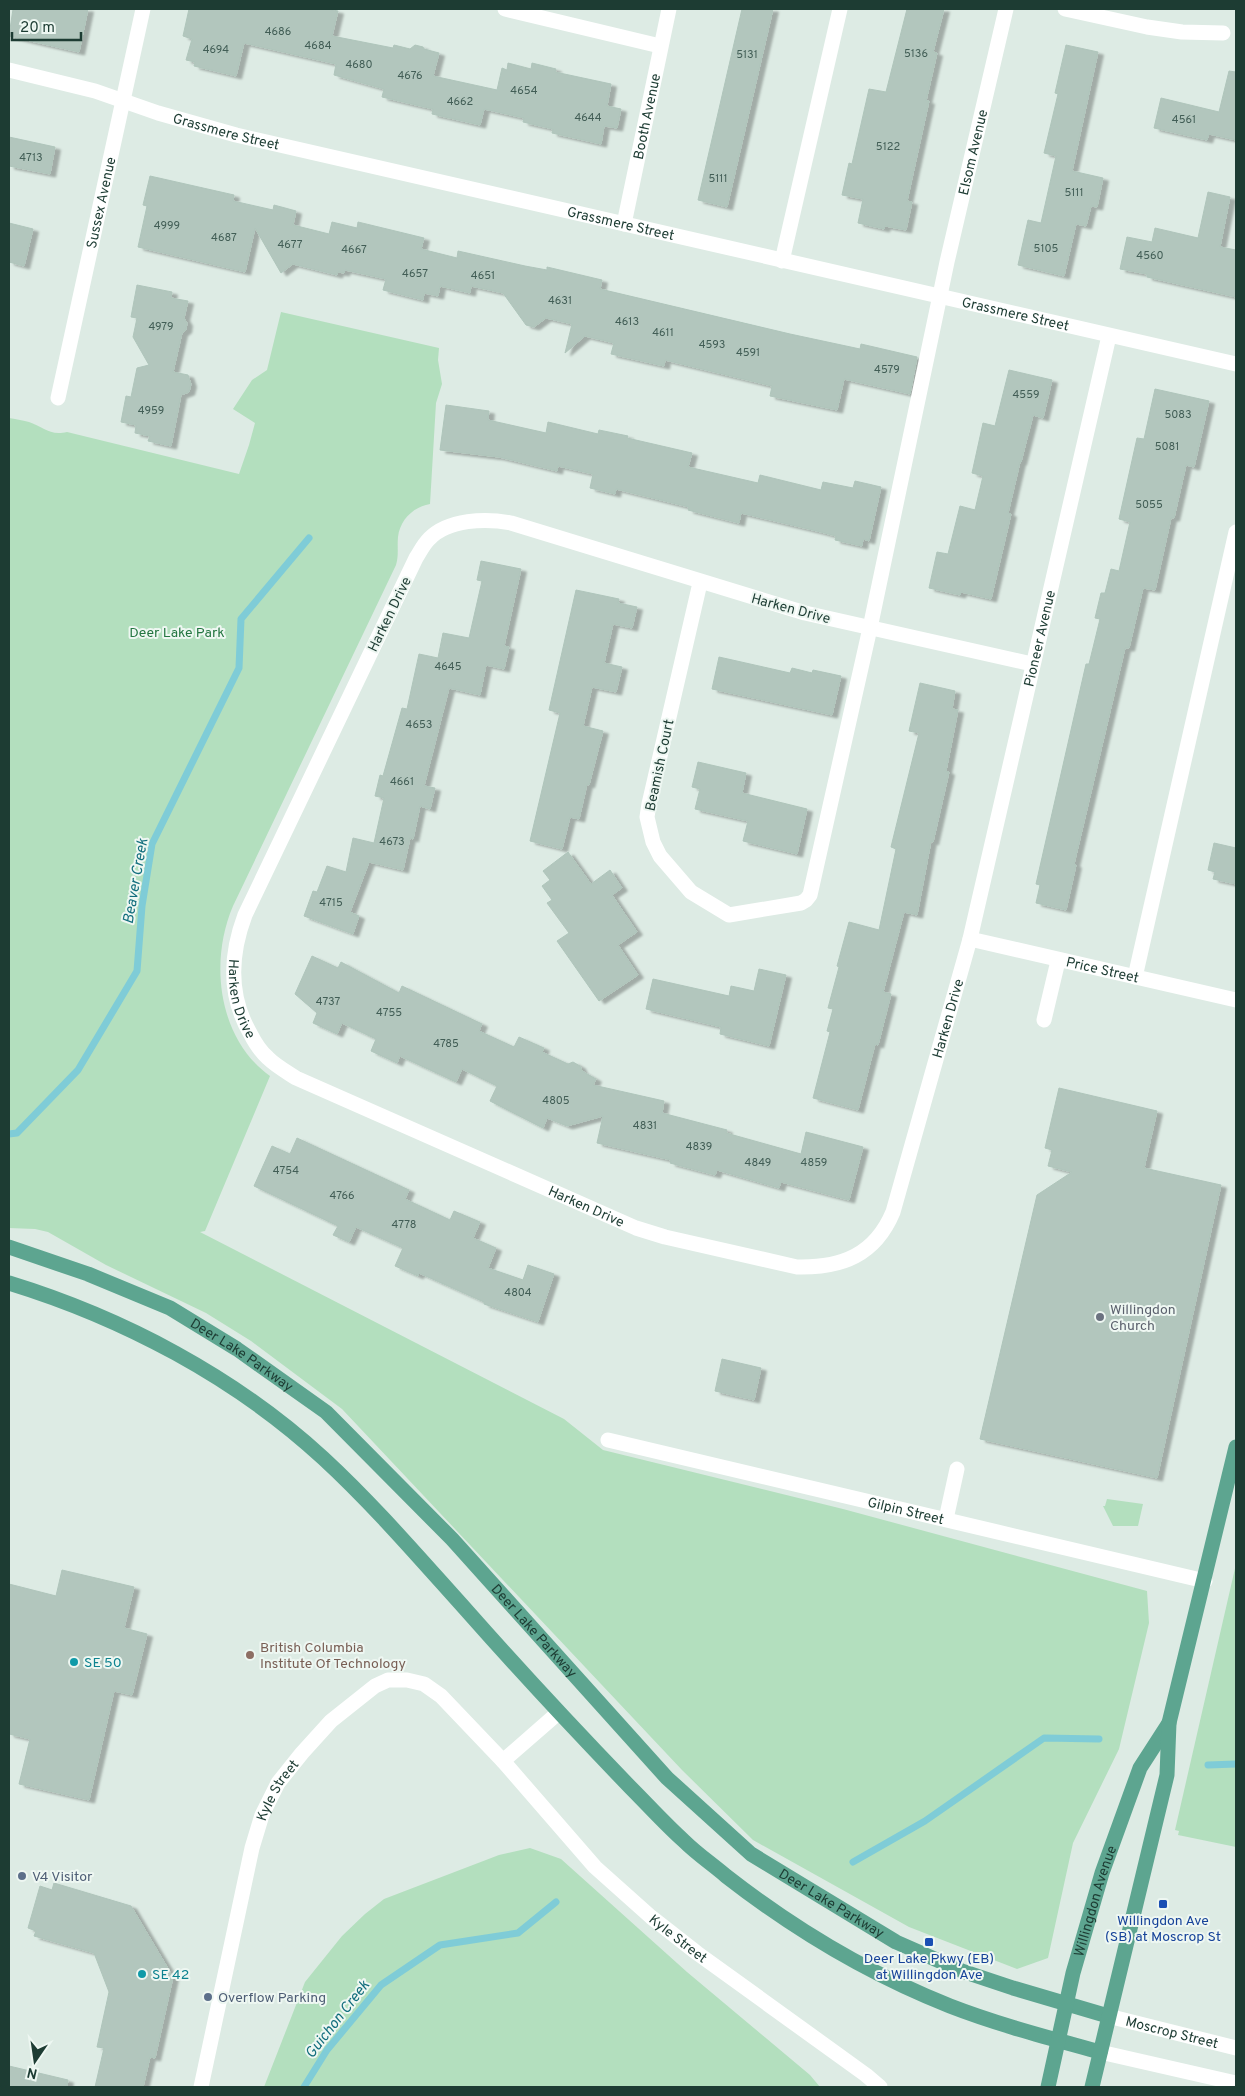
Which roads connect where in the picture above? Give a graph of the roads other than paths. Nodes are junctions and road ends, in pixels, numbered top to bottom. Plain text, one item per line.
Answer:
1 (143, 9) edge
2 (505, 9) edge
3 (669, 9) edge
4 (840, 9) edge
5 (1006, 9) edge
6 (1065, 9) edge
7 (1223, 33) dead end
8 (660, 46) junction
9 (9, 70) edge
10 (122, 101) junction
11 (624, 224) junction
12 (782, 261) junction
13 (940, 296) junction
14 (1109, 336) junction
15 (1236, 364) edge
16 (58, 398) dead end
17 (1236, 532) edge
18 (700, 582) junction
19 (870, 628) junction
20 (1032, 664) junction
21 (730, 915) joint
22 (970, 939) junction
23 (1058, 961) junction
24 (1135, 977) junction
25 (1236, 1000) edge
26 (1044, 1020) dead end
27 (9, 1247) edge
28 (9, 1283) edge
29 (608, 1440) dead end
30 (1236, 1447) edge
31 (957, 1469) dead end
32 (946, 1519) junction
33 (1205, 1581) junction
34 (558, 1713) junction
35 (1169, 1723) junction
36 (504, 1761) junction
37 (1066, 2004) junction
38 (1108, 2016) junction
39 (1058, 2040) junction
40 (1236, 2048) edge
41 (1100, 2052) junction
42 (1236, 2084) edge
43 (200, 2087) edge
44 (880, 2087) edge
45 (1048, 2087) edge
46 (1092, 2087) edge

1 - 10 street, Sussex Avenue
2 - 8 street
3 - 8 street, Booth Avenue
4 - 12 street
5 - 13 street, Elsom Avenue
6 - 7 street
8 - 11 street, Booth Avenue
9 - 10 street, Grassmere Street
10 - 11 street, Grassmere Street
10 - 16 street, Sussex Avenue
11 - 12 street, Grassmere Street
12 - 13 street, Grassmere Street
13 - 14 street, Grassmere Street
13 - 19 street, Elsom Avenue
14 - 15 street, Grassmere Street
14 - 20 street, Pioneer Avenue
17 - 24 street
18 - 19 street, Harken Drive
18 - 21 street, Beamish Court
18 - 22 street, Harken Drive
19 - 20 street, Harken Drive
19 - 21 street, Elsom Avenue
20 - 22 street, Pioneer Avenue
22 - 23 street, Price Street
23 - 24 street, Price Street
23 - 26 street
24 - 25 street, Price Street
27 - 37 main road, Deer Lake Parkway
28 - 34 main road
29 - 32 street, Gilpin Street
30 - 33 main road, Willingdon Avenue
31 - 32 street
32 - 33 street, Gilpin Street
33 - 35 main road, Willingdon Avenue
34 - 36 street
34 - 39 main road
35 - 37 main road, Willingdon Avenue
35 - 38 main road, Willingdon Avenue
36 - 43 street, Kyle Street
36 - 44 street, Kyle Street
37 - 38 main road, Deer Lake Parkway
37 - 39 main road, Willingdon Avenue
38 - 40 street, Moscrop Street
38 - 41 main road, Willingdon Avenue
39 - 41 main road
39 - 45 main road, Willingdon Avenue
41 - 42 street
41 - 46 main road, Willingdon Avenue

